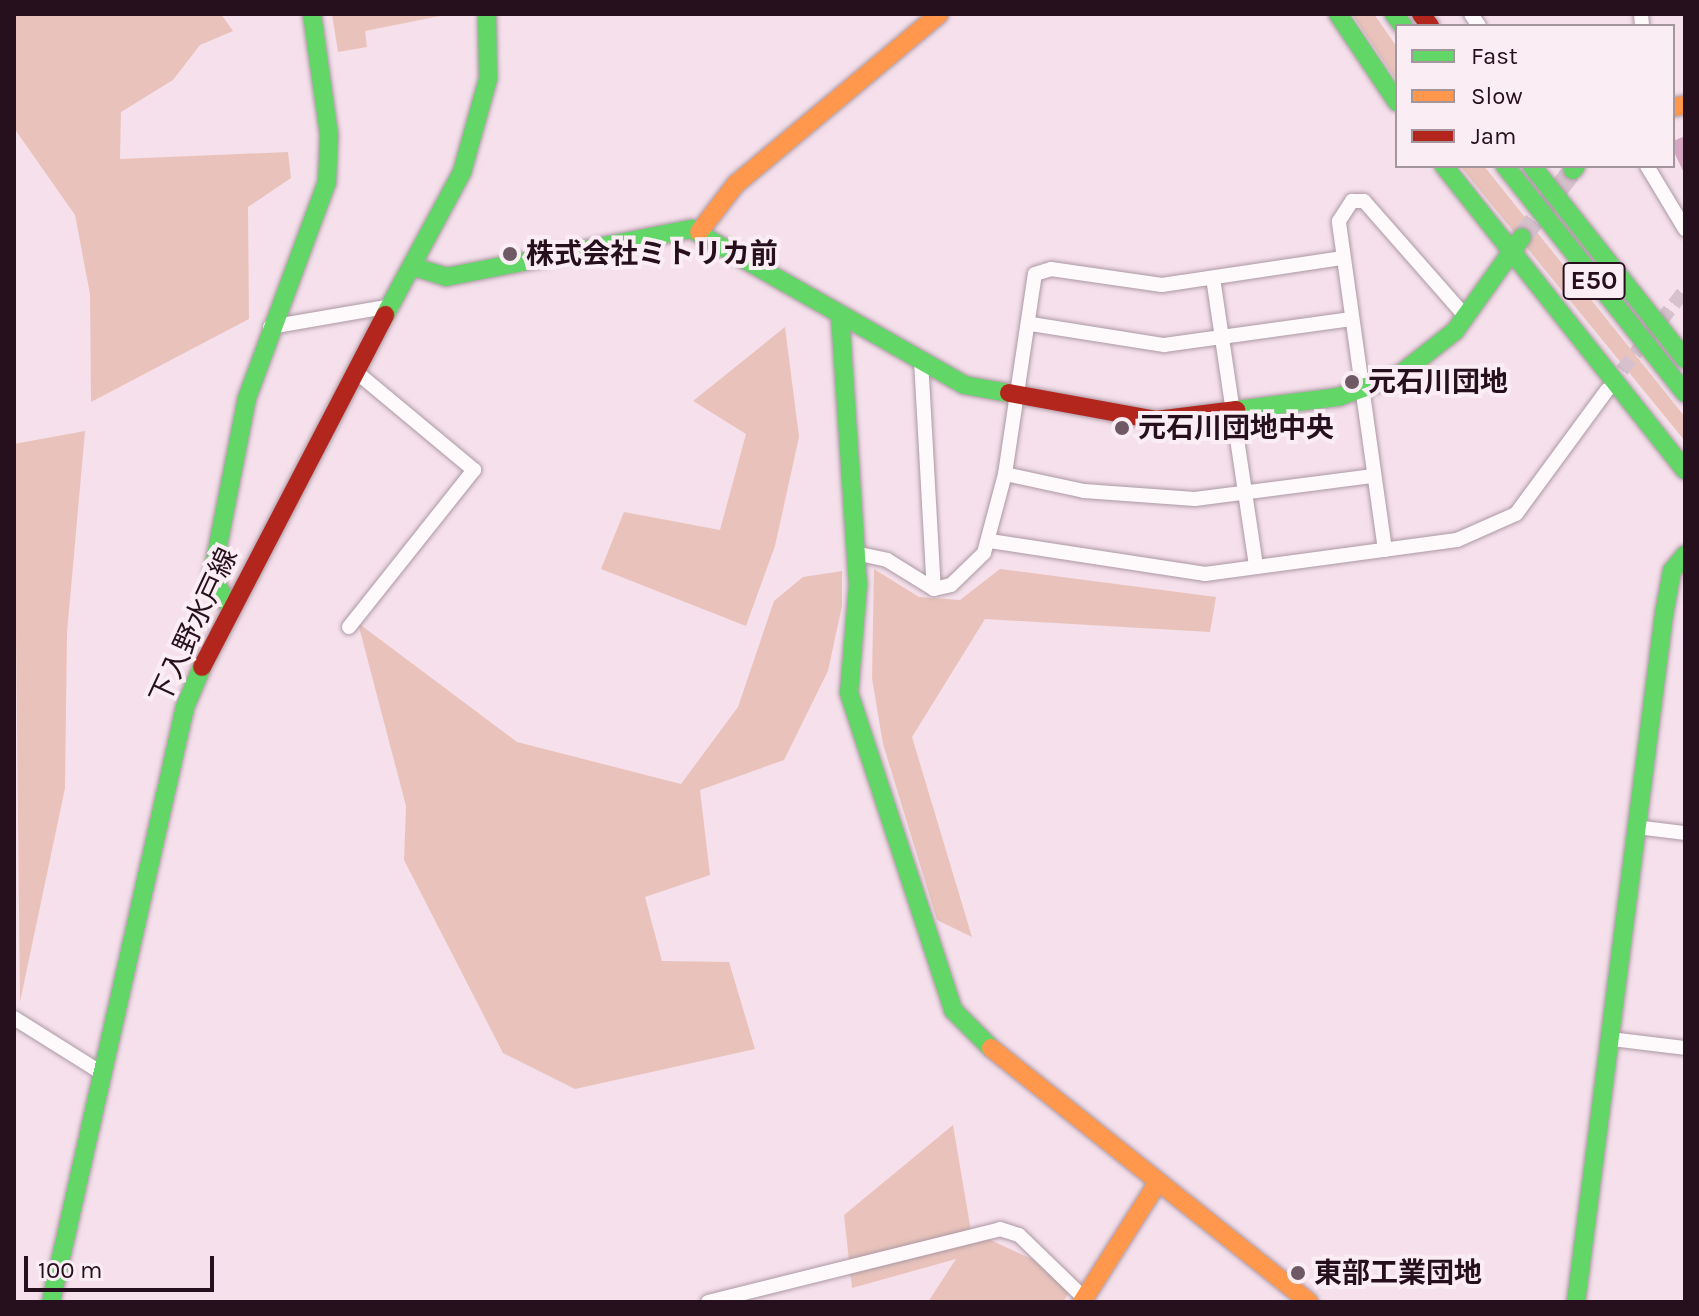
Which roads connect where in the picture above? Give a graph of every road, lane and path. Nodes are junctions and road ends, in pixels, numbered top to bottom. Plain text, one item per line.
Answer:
1 (312, 14) edge
2 (487, 14) edge
3 (939, 14) edge
4 (1338, 14) edge
5 (1395, 99) edge
6 (1445, 168) edge
7 (1507, 168) edge
8 (1534, 168) edge
9 (1648, 168) edge
10 (1685, 229) edge
11 (699, 232) junction
12 (1522, 237) tunnel mouth
13 (1510, 256) junction
14 (1343, 258) junction
15 (414, 267) junction
16 (1213, 278) junction
17 (392, 306) junction
18 (840, 315) junction
19 (1466, 317) junction
20 (1351, 319) junction
21 (1031, 324) junction
22 (270, 327) junction
23 (1223, 338) junction
24 (1685, 359) edge
25 (921, 360) junction
26 (355, 371) junction
27 (1607, 390) tunnel mouth
28 (1362, 391) junction
29 (1685, 393) edge
30 (1016, 399) junction
31 (1235, 411) junction
32 (1685, 470) edge
33 (1005, 474) junction
34 (1372, 476) junction
35 (1245, 493) junction
36 (990, 541) junction
37 (1385, 550) junction
38 (855, 553) junction
39 (1685, 555) edge
40 (1256, 566) junction
41 (934, 589) junction
42 (229, 606) junction
43 (349, 627) dead end
44 (1636, 827) junction
45 (1685, 833) edge
46 (14, 1018) edge
47 (1611, 1039) junction
48 (1685, 1048) edge
49 (100, 1072) junction
50 (1157, 1184) junction
51 (1083, 1300) edge
52 (51, 1302) edge
53 (708, 1302) edge
54 (1309, 1302) edge
55 (1576, 1302) edge

1 - 22 main road
2 - 15 main road, 下入野水戸線
3 - 11 main road
4 - 5 main road
6 - 13 main road
7 - 29 main road, E50
8 - 24 main road, E50
9 - 10 street
11 - 15 main road
11 - 18 main road
12 - 13 main road
13 - 19 main road
13 - 32 main road
14 - 16 street
14 - 19 street
14 - 20 street
15 - 17 main road, 下入野水戸線
16 - 21 street
16 - 23 street
17 - 22 street
17 - 26 main road, 下入野水戸線
18 - 25 main road
18 - 38 main road
19 - 28 main road
20 - 23 street
20 - 28 street
21 - 23 street
21 - 30 street
22 - 42 main road
23 - 31 street
25 - 30 main road
25 - 41 street
26 - 42 main road, 下入野水戸線
26 - 43 street
27 - 37 street
28 - 31 main road
28 - 34 street
30 - 31 main road
30 - 33 street
31 - 35 street
33 - 35 street
33 - 36 street
34 - 35 street
34 - 37 street
35 - 40 street
36 - 40 street
36 - 41 street
37 - 40 street
38 - 41 street
38 - 50 main road
39 - 44 main road
42 - 49 main road, 下入野水戸線
44 - 45 street
44 - 47 main road
46 - 49 street
47 - 48 street
47 - 55 main road
49 - 52 main road, 下入野水戸線
50 - 51 main road
50 - 54 main road
51 - 53 street

